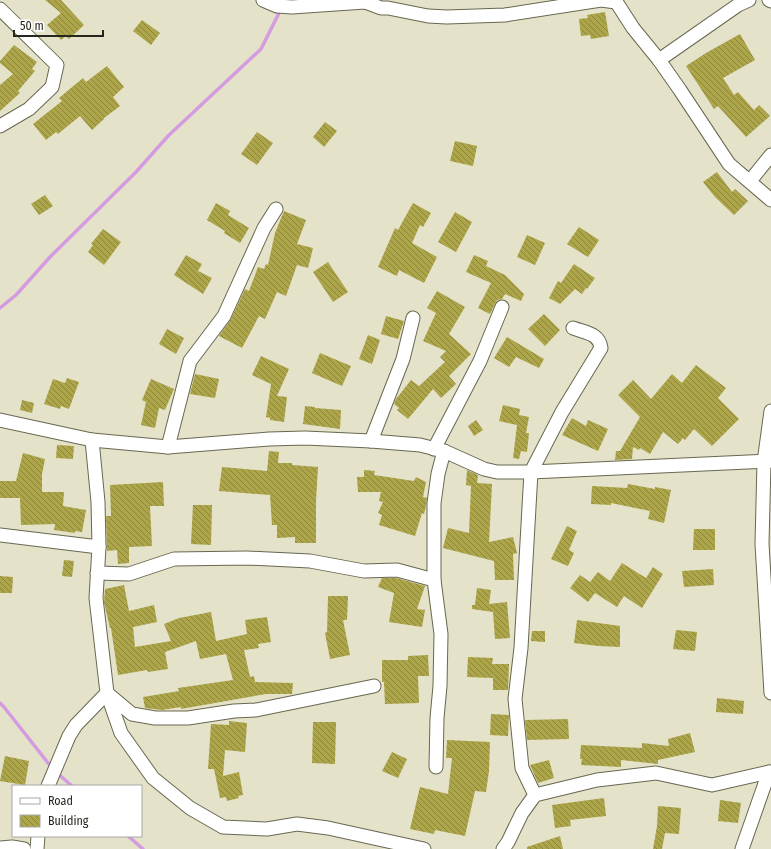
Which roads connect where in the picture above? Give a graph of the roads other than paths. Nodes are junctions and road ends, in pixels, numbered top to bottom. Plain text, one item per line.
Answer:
1 (263, 0) edge
2 (749, 0) edge
3 (615, 1) edge
4 (388, 4) edge
5 (0, 9) edge
6 (659, 60) junction
7 (0, 126) edge
8 (771, 155) edge
9 (750, 181) junction
10 (771, 200) edge
11 (276, 209) dead end
12 (502, 307) dead end
13 (413, 318) dead end
14 (573, 328) dead end
15 (771, 411) edge
16 (0, 420) edge
17 (92, 440) junction
18 (371, 441) junction
19 (168, 447) junction
20 (439, 450) junction
21 (768, 461) edge
22 (530, 472) junction
23 (0, 535) edge
24 (99, 547) junction
25 (97, 573) junction
26 (434, 580) junction
27 (770, 654) edge
28 (374, 686) dead end
29 (107, 693) junction
30 (771, 693) edge
31 (436, 767) dead end
32 (770, 774) edge
33 (48, 785) edge
34 (535, 795) junction
35 (38, 837) edge
36 (0, 848) edge
37 (24, 849) edge
38 (37, 849) edge
39 (424, 849) edge
40 (503, 849) edge
41 (742, 849) edge

1 - 4 street
2 - 6 street
3 - 4 street
3 - 6 street
5 - 7 street
6 - 9 street
8 - 9 street
9 - 10 street
11 - 19 street
12 - 20 street
13 - 18 street
14 - 22 street
15 - 21 street
16 - 17 street
17 - 19 street
17 - 24 street
18 - 19 street
18 - 20 street
20 - 22 street
20 - 26 street
21 - 22 street
21 - 27 street
22 - 34 street
23 - 24 street
24 - 25 street
25 - 26 street
25 - 29 street
26 - 31 street
27 - 30 street
28 - 29 street
29 - 33 street
29 - 39 street
32 - 34 street
32 - 41 street
34 - 40 street
35 - 38 street
36 - 37 street

